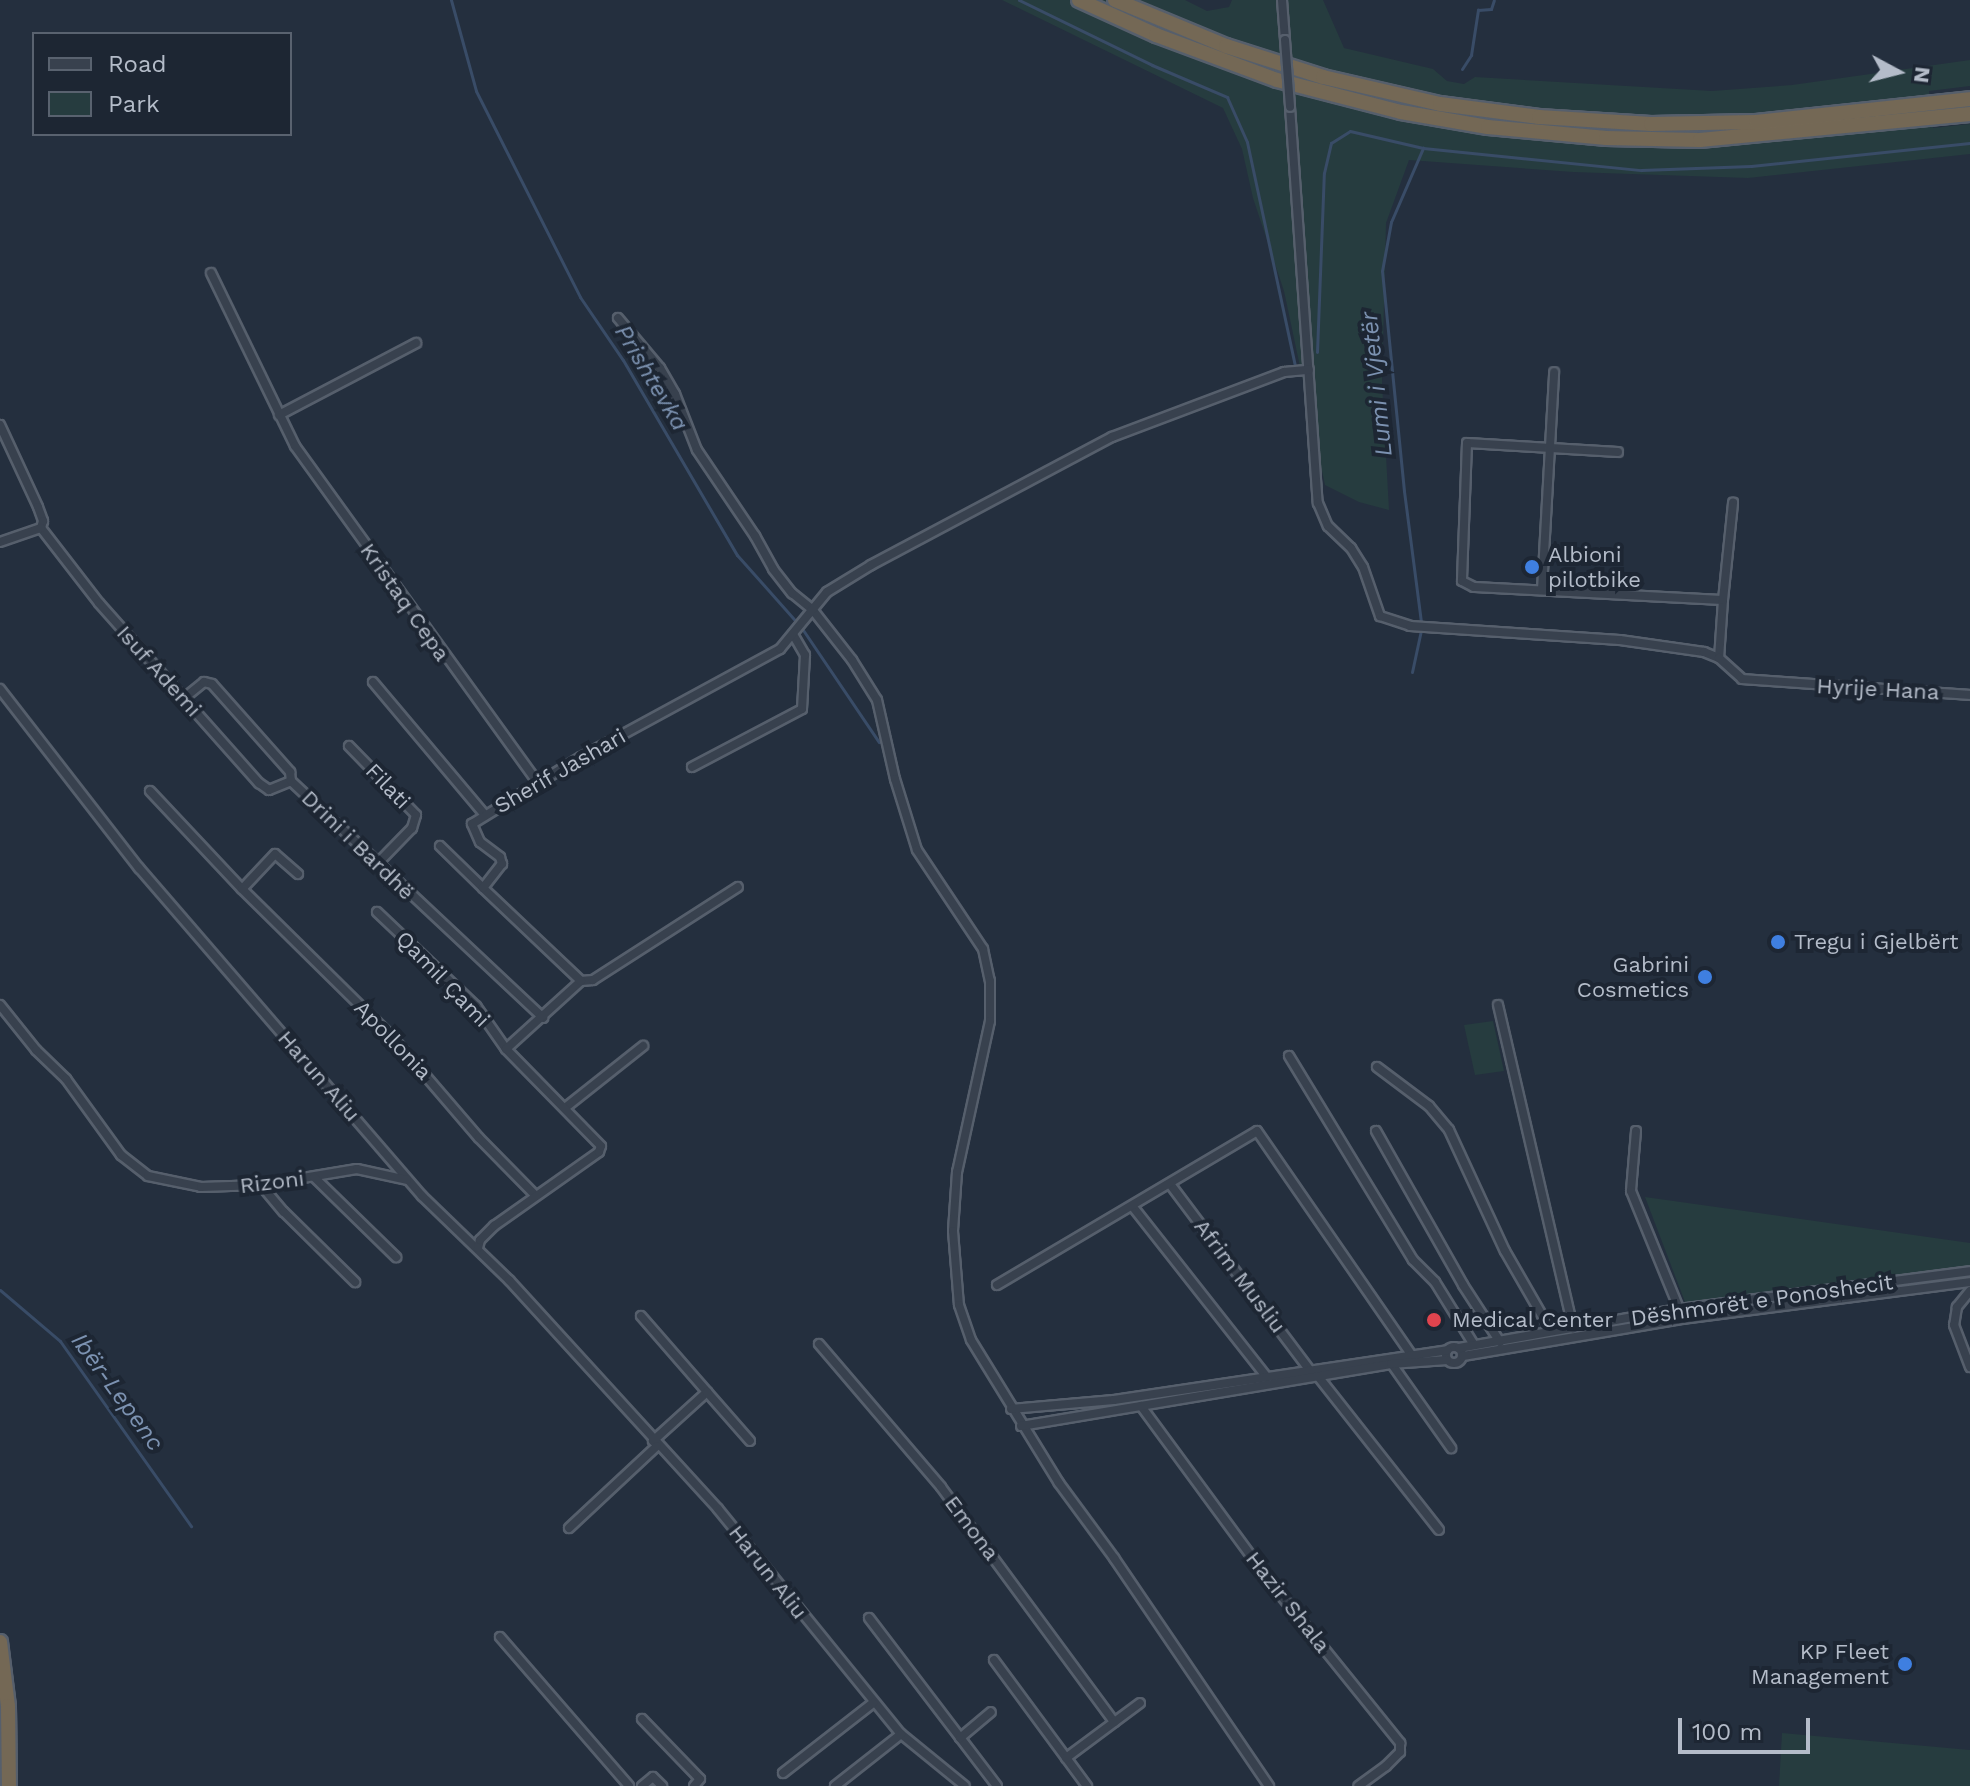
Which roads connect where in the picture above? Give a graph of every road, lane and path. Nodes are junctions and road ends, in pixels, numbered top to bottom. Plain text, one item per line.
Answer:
1 (1079, 0) edge
2 (1115, 0) edge
3 (1282, 0) edge
4 (1970, 99) edge
5 (1970, 114) edge
6 (211, 273) dead end
7 (618, 318) dead end
8 (416, 343) dead end
9 (1309, 370) junction
10 (1554, 372) dead end
11 (279, 415) junction
12 (0, 425) edge
13 (1552, 448) junction
14 (1618, 452) dead end
15 (1733, 503) dead end
16 (41, 528) junction
17 (0, 542) edge
18 (1542, 590) junction
19 (1723, 600) junction
20 (812, 609) junction
21 (795, 632) junction
22 (1719, 658) junction
23 (373, 682) dead end
24 (0, 689) edge
25 (1970, 695) edge
26 (183, 699) junction
27 (349, 746) dead end
28 (692, 767) dead end
29 (291, 781) junction
30 (538, 783) junction
31 (150, 791) dead end
32 (485, 815) junction
33 (440, 846) dead end
34 (377, 864) junction
35 (298, 874) dead end
36 (738, 887) dead end
37 (483, 888) junction
38 (242, 889) junction
39 (377, 912) dead end
40 (581, 981) junction
41 (0, 1005) edge
42 (1498, 1005) dead end
43 (543, 1018) junction
44 (643, 1046) dead end
45 (506, 1049) junction
46 (1289, 1056) dead end
47 (1377, 1067) dead end
48 (565, 1108) junction
49 (1376, 1131) dead end
50 (1636, 1131) dead end
51 (314, 1177) junction
52 (408, 1180) junction
53 (1170, 1184) junction
54 (261, 1185) junction
55 (536, 1196) junction
56 (1133, 1207) junction
57 (478, 1248) junction
58 (396, 1257) dead end
59 (1970, 1271) edge
60 (355, 1282) dead end
61 (1970, 1282) edge
62 (997, 1285) dead end
63 (1970, 1291) edge
64 (1679, 1309) junction
65 (641, 1316) dead end
66 (1682, 1319) junction
67 (1573, 1328) junction
68 (1551, 1331) junction
69 (1500, 1342) junction
70 (819, 1344) dead end
71 (1474, 1345) junction
72 (1461, 1352) junction
73 (1411, 1354) junction
74 (1447, 1355) junction
75 (1389, 1361) junction
76 (1351, 1367) junction
77 (1970, 1367) edge
78 (1310, 1368) junction
79 (1266, 1375) junction
80 (1319, 1378) junction
81 (1269, 1385) junction
82 (707, 1392) junction
83 (1100, 1406) junction
84 (1141, 1406) junction
85 (1011, 1409) junction
86 (1021, 1426) junction
87 (750, 1441) dead end
88 (655, 1444) junction
89 (1451, 1448) dead end
90 (569, 1528) dead end
91 (1439, 1530) dead end
92 (869, 1618) dead end
93 (500, 1637) dead end
94 (0, 1642) edge
95 (994, 1660) dead end
96 (873, 1703) junction
97 (1140, 1703) dead end
98 (991, 1712) dead end
99 (642, 1719) dead end
100 (1114, 1722) junction
101 (901, 1734) junction
102 (960, 1738) junction
103 (1066, 1758) junction
104 (783, 1773) dead end
105 (9, 1786) edge
106 (629, 1786) edge
107 (642, 1786) edge
108 (662, 1786) edge
109 (694, 1786) edge
110 (835, 1786) edge
111 (965, 1786) edge
112 (997, 1786) edge
113 (1087, 1786) edge
114 (1269, 1786) edge
115 (1358, 1786) edge

1 - 5 highway
2 - 4 highway
3 - 9 street, bridge
6 - 11 street, Kristaq Cepa
7 - 20 street
8 - 11 street
9 - 20 street, Sherif Jashari
9 - 22 street
10 - 13 street
11 - 30 street, Kristaq Cepa
12 - 16 street, Isuf Ademi
13 - 14 street
13 - 18 street
13 - 18 street
15 - 19 street
16 - 17 street
16 - 26 street, Isuf Ademi
18 - 19 street
19 - 22 street
20 - 21 street, Sherif Jashari
20 - 85 street
21 - 28 street
21 - 30 street, Sherif Jashari
22 - 25 street, Hyrije Hana
23 - 32 street
24 - 52 street, Harun Aliu
26 - 29 street, Isuf Ademi
26 - 29 street, Drini i Bardhë
27 - 34 street, Filati
29 - 34 street, Drini i Bardhë
30 - 32 street, Sherif Jashari
31 - 38 street, Apollonia
32 - 37 street, Sherif Jashari
33 - 37 street
34 - 43 street, Drini i Bardhë
35 - 38 street
36 - 40 street
37 - 40 street
38 - 55 street, Apollonia
39 - 45 street, Qamil Çami
40 - 43 street
41 - 54 street, Rizoni
42 - 67 street
43 - 45 street
44 - 48 street
45 - 48 street
46 - 71 street
47 - 68 street
48 - 55 street
49 - 69 street
50 - 64 street
51 - 52 street, Rizoni
51 - 54 street, Rizoni
51 - 58 street
52 - 57 street, Harun Aliu
53 - 56 street
53 - 73 street
53 - 78 street, Afrim Musliu
54 - 60 street
55 - 57 street
56 - 62 street
56 - 79 street
57 - 88 street, Harun Aliu
59 - 64 street, Dëshmorët e Ponoshecit
61 - 66 street, Dëshmorët e Ponoshecit
63 - 77 street
64 - 66 street
64 - 67 street, Dëshmorët e Ponoshecit
65 - 82 street
66 - 72 street, Dëshmorët e Ponoshecit
67 - 68 street, Dëshmorët e Ponoshecit
68 - 69 street, Dëshmorët e Ponoshecit
69 - 71 street, Dëshmorët e Ponoshecit
70 - 100 street, Emona
71 - 72 street, Dëshmorët e Ponoshecit
72 - 74 street, Dëshmorët e Ponoshecit
72 - 74 street, Dëshmorët e Ponoshecit
73 - 74 street, Dëshmorët e Ponoshecit
73 - 75 street, Dëshmorët e Ponoshecit
74 - 75 street, Dëshmorët e Ponoshecit
75 - 76 street, Dëshmorët e Ponoshecit
75 - 89 street
76 - 78 street, Dëshmorët e Ponoshecit
76 - 80 street, Dëshmorët e Ponoshecit
78 - 79 street, Dëshmorët e Ponoshecit
78 - 80 street, Afrim Musliu
79 - 81 street
79 - 83 street, Dëshmorët e Ponoshecit
80 - 81 street, Dëshmorët e Ponoshecit
80 - 91 street, Afrim Musliu
81 - 84 street, Dëshmorët e Ponoshecit
82 - 87 street
82 - 88 street
83 - 84 street, Dëshmorët e Ponoshecit
83 - 85 street, Dëshmorët e Ponoshecit
83 - 86 street, Dëshmorët e Ponoshecit
84 - 115 street, Hazir Shala
85 - 86 street
86 - 114 street
88 - 90 street
88 - 96 street, Harun Aliu
92 - 102 street
93 - 106 street
94 - 105 highway
95 - 103 street
96 - 101 street, Harun Aliu
96 - 104 street
97 - 100 street
98 - 102 street
99 - 109 street
100 - 103 street
101 - 110 street
101 - 111 street, Harun Aliu
102 - 112 street
103 - 113 street
107 - 108 street

